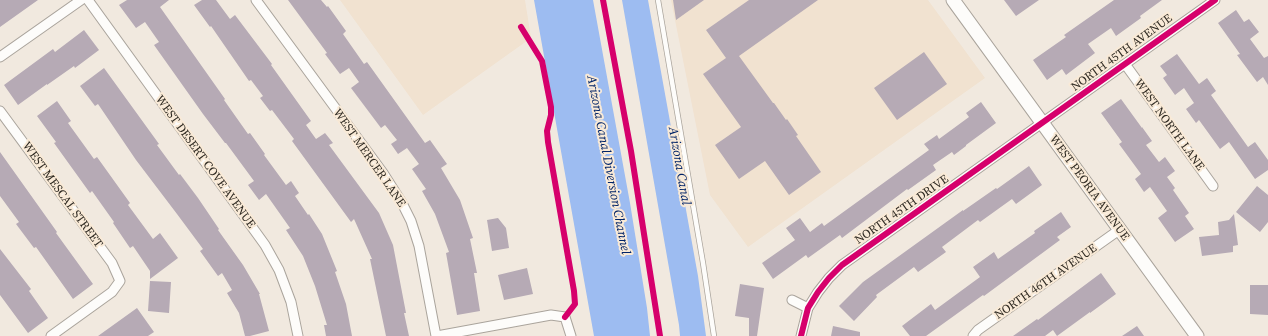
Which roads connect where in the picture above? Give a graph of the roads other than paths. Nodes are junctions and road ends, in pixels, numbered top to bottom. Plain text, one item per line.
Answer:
1 (81, 0) edge
2 (88, 0) edge
3 (256, 0) edge
4 (658, 0) edge
5 (953, 0) edge
6 (1215, 0) edge
7 (0, 57) edge
8 (1125, 64) junction
9 (0, 112) edge
10 (1042, 124) junction
11 (1213, 186) dead end
12 (1119, 230) junction
13 (792, 300) dead end
14 (808, 308) junction
15 (51, 336) edge
16 (298, 336) edge
17 (437, 336) edge
18 (572, 336) edge
19 (714, 336) edge
20 (801, 336) edge
21 (973, 336) edge
22 (1197, 336) edge

1 - 7 street
2 - 16 street, WEST DESERT COVE AVENUE
3 - 17 street, WEST MERCER LANE
4 - 19 lane
5 - 10 main road, WEST PEORIA AVENUE
6 - 8 street, NORTH 45TH AVENUE
8 - 10 street, NORTH 45TH AVENUE
8 - 11 street, WEST NORTH LANE
9 - 15 street, WEST MESCAL STREET
10 - 12 main road, WEST PEORIA AVENUE
10 - 14 street, NORTH 45TH DRIVE
12 - 21 street, NORTH 46TH AVENUE
12 - 22 main road, WEST PEORIA AVENUE
13 - 14 street
14 - 20 street, NORTH 45TH DRIVE
17 - 18 street

